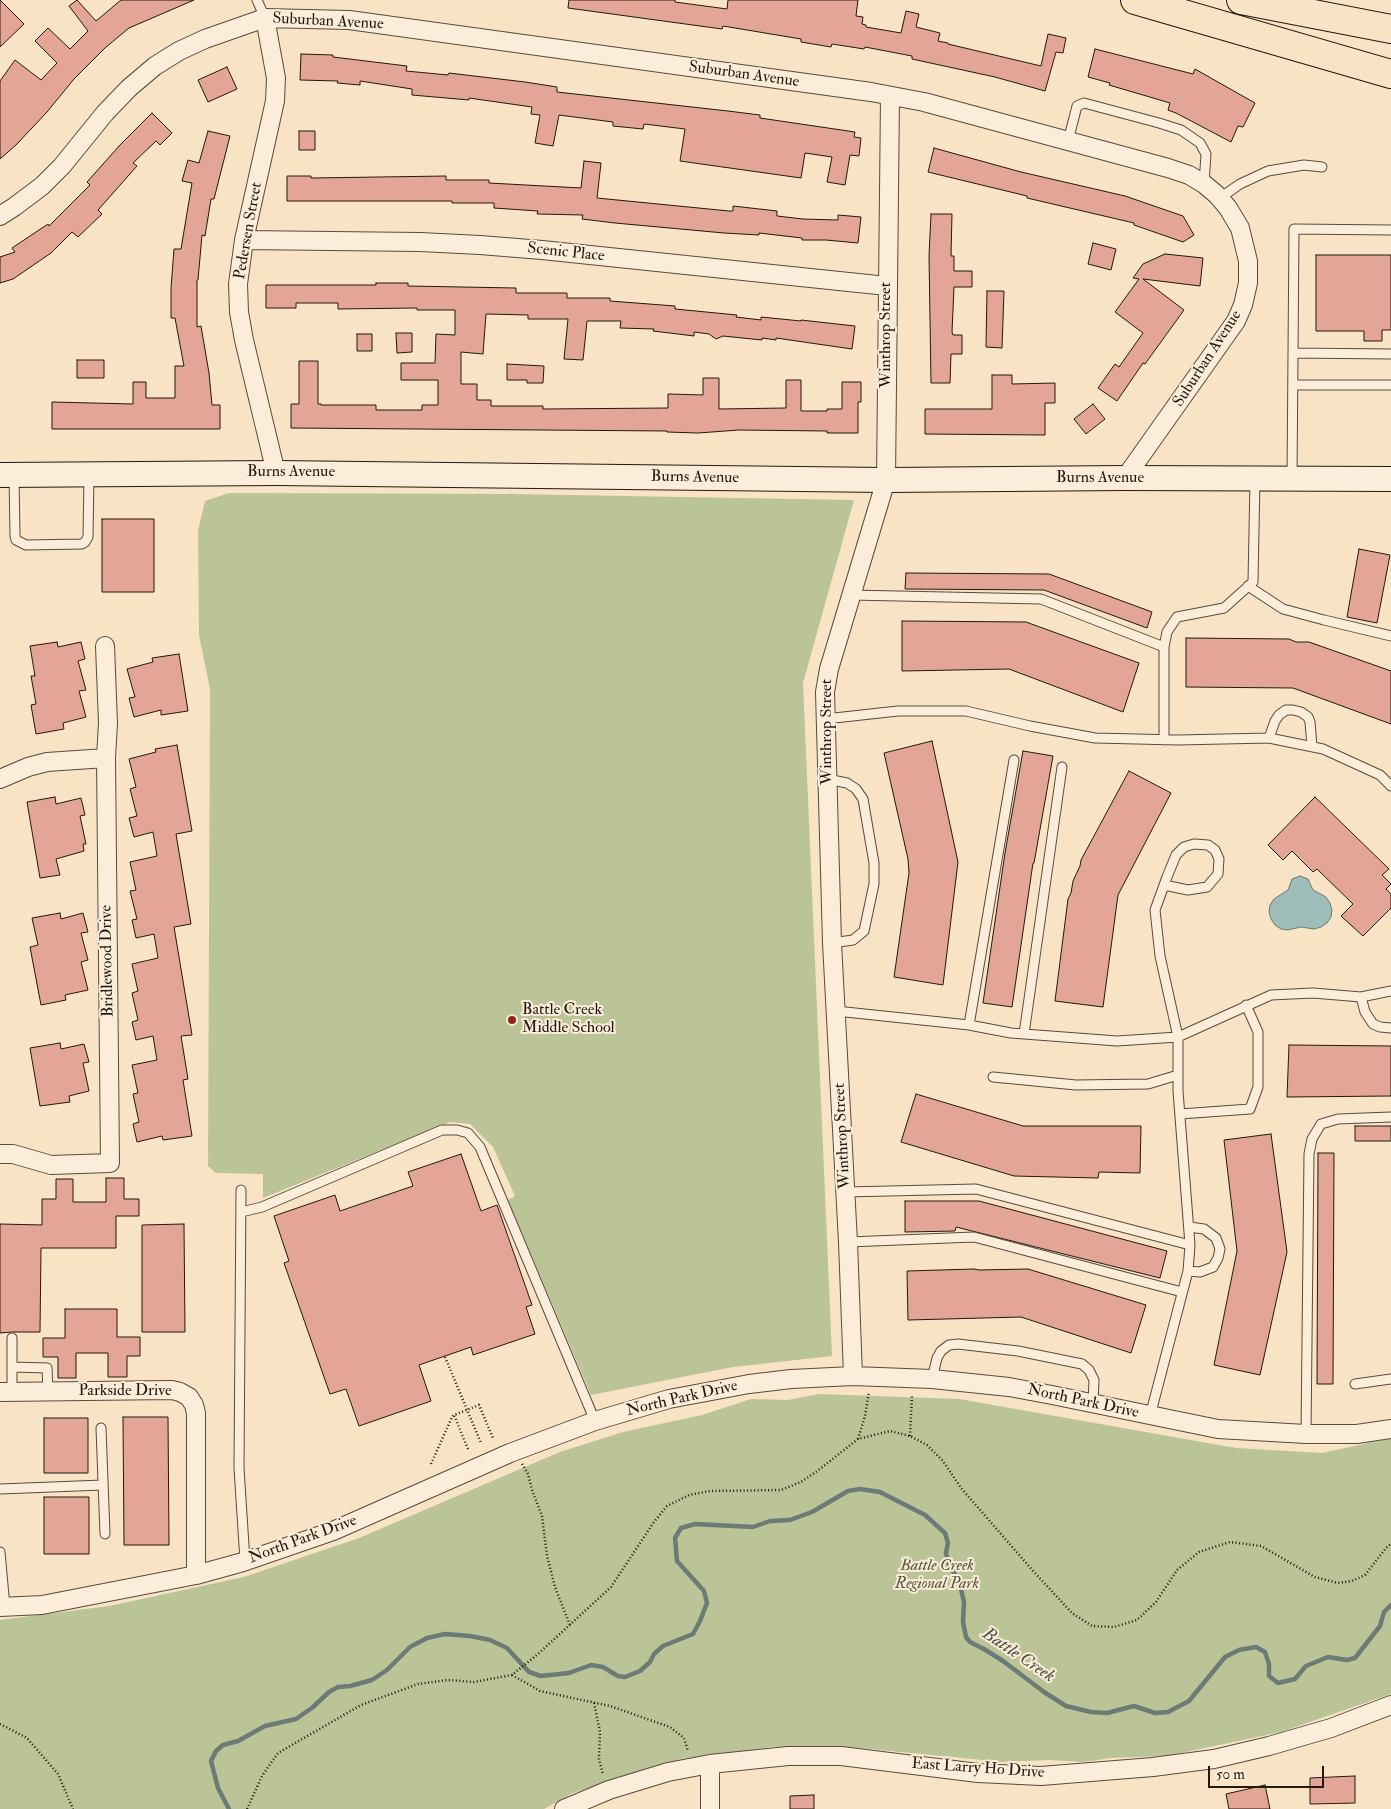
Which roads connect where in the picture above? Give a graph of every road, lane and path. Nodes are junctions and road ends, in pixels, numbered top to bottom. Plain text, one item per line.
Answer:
1 (257, 0) edge
2 (1135, 0) edge
3 (1241, 0) edge
4 (265, 18) junction
5 (1391, 29) edge
6 (1391, 74) edge
7 (890, 96) junction
8 (1068, 140) junction
9 (1322, 167) dead end
10 (1204, 184) junction
11 (1220, 198) junction
12 (0, 216) edge
13 (1391, 230) edge
14 (244, 240) junction
15 (887, 286) junction
16 (1293, 354) junction
17 (1391, 354) edge
18 (1293, 385) junction
19 (1391, 385) edge
20 (276, 473) junction
21 (89, 474) junction
22 (7, 475) edge
23 (1125, 478) junction
24 (1255, 479) junction
25 (1292, 479) junction
26 (1391, 479) edge
27 (886, 480) junction
28 (1248, 586) junction
29 (850, 595) junction
30 (1391, 636) edge
31 (105, 646) dead end
32 (1164, 647) junction
33 (825, 719) junction
34 (1269, 738) junction
35 (1164, 740) junction
36 (1312, 746) junction
37 (106, 758) junction
38 (1014, 760) dead end
39 (1062, 768) dead end
40 (0, 779) edge
41 (827, 779) junction
42 (1391, 786) edge
43 (1164, 885) junction
44 (832, 943) junction
45 (1391, 991) edge
46 (1361, 997) junction
47 (1246, 1005) junction
48 (836, 1011) junction
49 (969, 1025) junction
50 (1391, 1028) edge
51 (1024, 1034) junction
52 (1178, 1037) junction
53 (1178, 1075) junction
54 (993, 1077) dead end
55 (1180, 1114) junction
56 (1391, 1117) edge
57 (0, 1154) edge
58 (241, 1190) dead end
59 (845, 1192) junction
60 (241, 1212) junction
61 (1188, 1227) junction
62 (848, 1242) junction
63 (1190, 1245) junction
64 (1188, 1271) junction
65 (1182, 1292) junction
66 (12, 1338) dead end
67 (444, 1356) dead end
68 (12, 1367) junction
69 (853, 1376) junction
70 (912, 1378) junction
71 (932, 1379) junction
72 (1391, 1379) edge
73 (1355, 1384) dead end
74 (870, 1391) dead end
75 (6, 1392) edge
76 (48, 1392) junction
77 (1093, 1404) junction
78 (467, 1410) junction
79 (454, 1415) junction
80 (1150, 1416) junction
81 (595, 1421) junction
82 (101, 1428) dead end
83 (1391, 1429) edge
84 (1306, 1434) junction
85 (910, 1436) junction
86 (493, 1438) dead end
87 (858, 1439) junction
88 (481, 1443) dead end
89 (468, 1449) dead end
90 (431, 1464) dead end
91 (522, 1464) dead end
92 (104, 1485) junction
93 (0, 1489) edge
94 (105, 1534) dead end
95 (1391, 1544) edge
96 (0, 1552) edge
97 (245, 1561) junction
98 (196, 1575) junction
99 (3, 1607) edge
100 (570, 1625) junction
101 (512, 1675) junction
102 (594, 1703) junction
103 (1391, 1705) edge
104 (0, 1724) edge
105 (689, 1754) dead end
106 (710, 1764) junction
107 (609, 1790) junction
108 (73, 1809) edge
109 (247, 1809) edge
110 (564, 1809) edge
111 (710, 1809) edge

1 - 4 lane
2 - 6 highway
3 - 5 highway
4 - 7 street, Suburban Avenue
4 - 12 street, Suburban Avenue
4 - 14 street, Pedersen Street
7 - 8 street, Suburban Avenue
7 - 15 street, Winthrop Street
8 - 10 street, Suburban Avenue
8 - 10 lane
9 - 11 lane
10 - 11 street, Suburban Avenue
11 - 23 street, Suburban Avenue
13 - 16 lane
14 - 15 street, Scenic Place
14 - 20 street, Pedersen Street
15 - 27 street, Winthrop Street
16 - 17 lane
16 - 18 lane
18 - 19 lane
18 - 25 lane
20 - 21 street, Burns Avenue
20 - 27 street, Burns Avenue
21 - 22 street, Burns Avenue
21 - 22 lane
23 - 24 street, Burns Avenue
23 - 27 street, Burns Avenue
24 - 25 street, Burns Avenue
24 - 28 lane
25 - 26 street, Burns Avenue
27 - 29 street, Winthrop Street
28 - 30 lane
28 - 32 lane
29 - 32 lane
29 - 33 street, Winthrop Street
31 - 37 street, Bridlewood Drive
32 - 35 lane
33 - 35 lane
33 - 41 street, Winthrop Street
34 - 35 lane
34 - 36 lane
34 - 36 lane
36 - 42 lane
37 - 40 street
37 - 57 street, Bridlewood Drive
38 - 49 lane
39 - 51 lane
41 - 44 street, Winthrop Street
41 - 44 lane
43 - 43 lane
43 - 52 lane
44 - 48 street, Winthrop Street
45 - 46 lane
46 - 47 lane
46 - 50 lane
47 - 52 lane
47 - 55 lane
48 - 49 lane
48 - 59 street, Winthrop Street
49 - 51 lane
51 - 52 lane
52 - 53 lane
53 - 54 lane
53 - 55 lane
55 - 61 lane
56 - 84 lane
58 - 60 lane
59 - 62 street, Winthrop Street
59 - 63 lane
60 - 81 lane
60 - 97 lane
61 - 63 lane
61 - 64 lane
62 - 65 lane
62 - 69 street, Winthrop Street
63 - 64 lane
64 - 65 lane
65 - 80 lane
66 - 68 lane
67 - 78 path
68 - 75 lane
68 - 76 lane
69 - 70 street, North Park Drive
69 - 81 street, North Park Drive
70 - 71 street, North Park Drive
70 - 85 path
71 - 77 street, North Park Drive
71 - 77 lane
72 - 73 lane
74 - 87 path
75 - 76 street, Parkside Drive
76 - 98 street, Parkside Drive
77 - 80 street, North Park Drive
78 - 79 path
78 - 86 path
78 - 88 path
79 - 89 path
79 - 90 path
80 - 84 street, North Park Drive
81 - 97 street, North Park Drive
82 - 92 lane
83 - 84 street, North Park Drive
85 - 87 path
85 - 95 path
87 - 100 path
91 - 100 path
92 - 93 lane
92 - 94 lane
96 - 99 lane
97 - 98 street, North Park Drive
98 - 99 street, North Park Drive
100 - 101 path
101 - 102 path
101 - 109 path
102 - 105 path
102 - 107 path
103 - 106 street, East Larry Ho Drive
104 - 108 path
106 - 107 street, East Larry Ho Drive
106 - 111 street
107 - 110 street, East Larry Ho Drive

